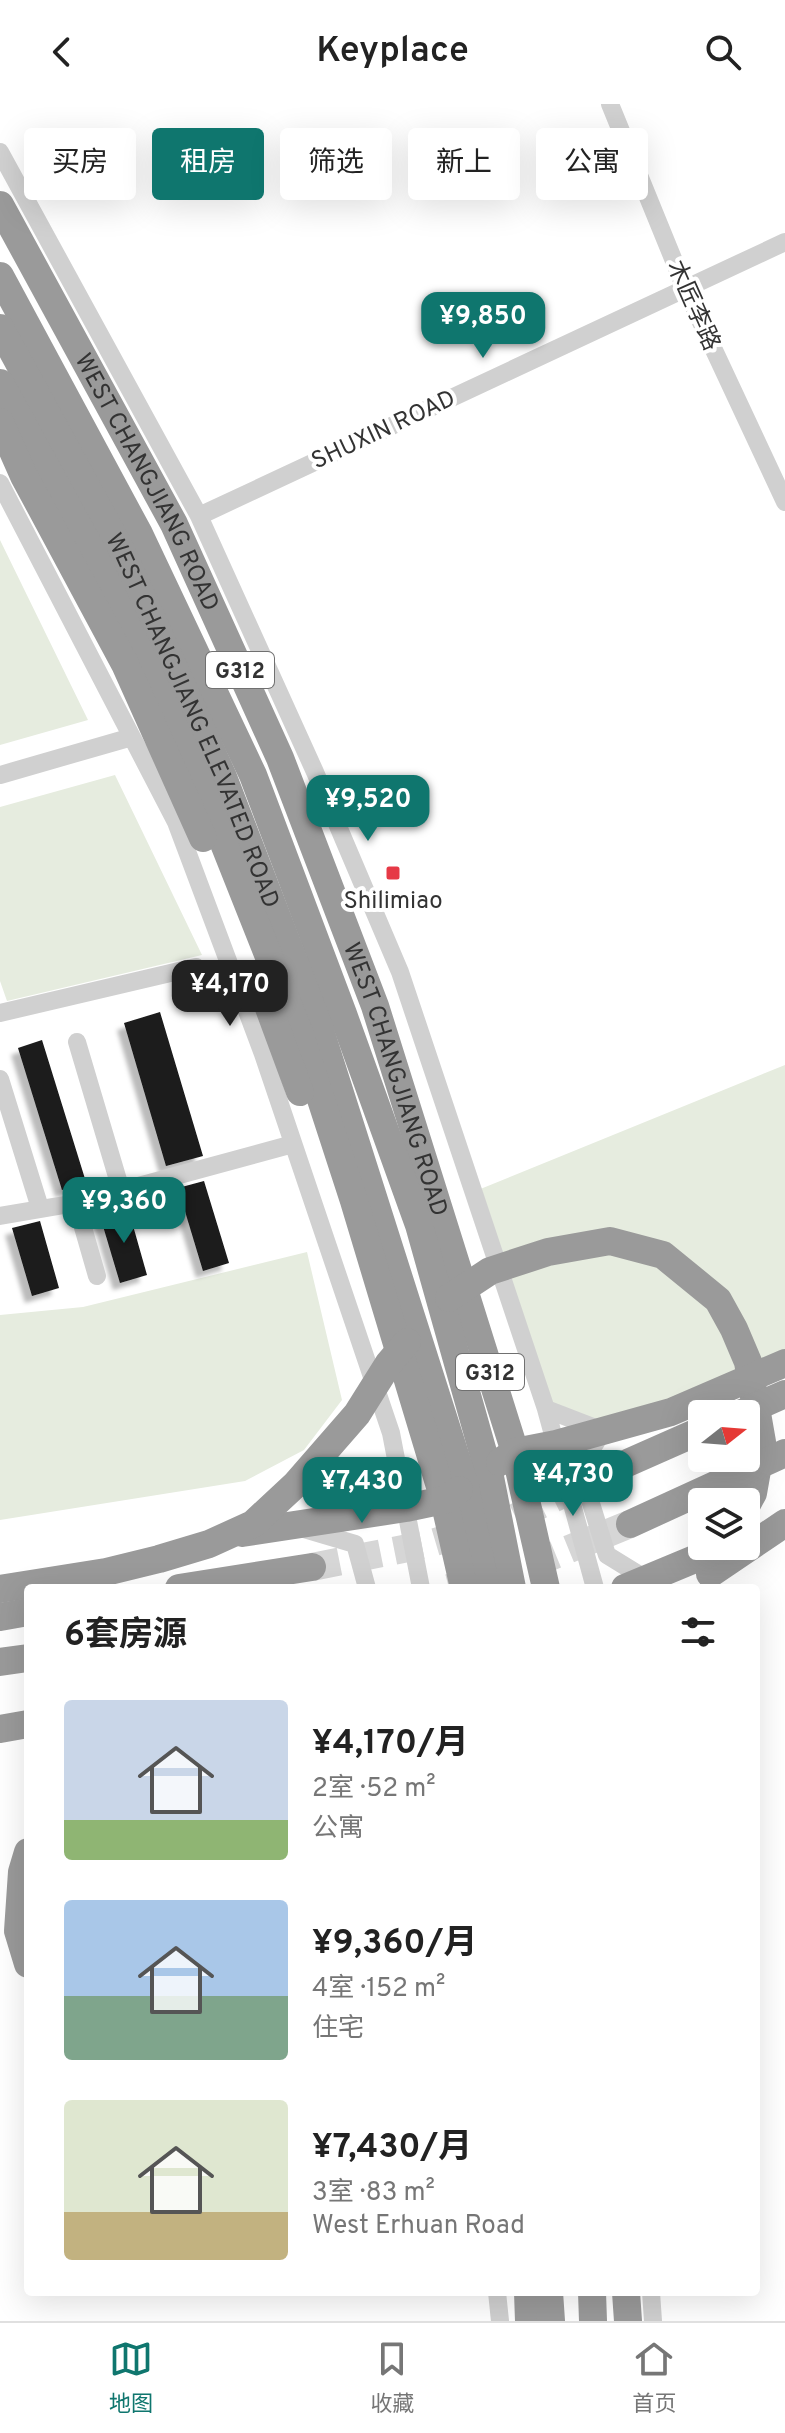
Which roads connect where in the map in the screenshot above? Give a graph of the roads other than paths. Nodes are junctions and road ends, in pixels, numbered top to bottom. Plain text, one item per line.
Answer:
1 (610, 104) edge
2 (0, 152) edge
3 (0, 205) edge
4 (785, 242) edge
5 (0, 243) edge
6 (0, 276) edge
7 (685, 288) junction
8 (0, 328) edge
9 (0, 383) edge
10 (0, 422) edge
11 (0, 483) edge
12 (785, 502) edge
13 (199, 516) junction
14 (132, 737) junction
15 (0, 775) edge
16 (196, 967) dead end
17 (0, 1013) edge
18 (77, 1042) dead end
19 (0, 1079) edge
20 (293, 1144) junction
21 (423, 1159) junction
22 (121, 1190) junction
23 (354, 1201) junction
24 (76, 1203) junction
25 (40, 1208) junction
26 (0, 1216) edge
27 (97, 1276) dead end
28 (785, 1363) edge
29 (785, 1394) edge
30 (760, 1405) edge
31 (546, 1409) junction
32 (603, 1431) junction
33 (688, 1436) edge
34 (556, 1444) junction
35 (515, 1452) junction
36 (785, 1453) edge
37 (607, 1472) tunnel mouth
38 (754, 1488) edge
39 (444, 1500) junction
40 (406, 1508) junction
41 (785, 1522) edge
42 (630, 1524) tunnel mouth
43 (293, 1525) junction
44 (760, 1532) edge
45 (694, 1560) edge
46 (717, 1560) edge
47 (312, 1567) tunnel mouth
48 (0, 1573) edge
49 (705, 1581) edge
50 (31, 1584) edge
51 (204, 1584) edge
52 (366, 1584) edge
53 (420, 1584) edge
54 (463, 1584) edge
55 (485, 1584) edge
56 (511, 1584) edge
57 (545, 1584) edge
58 (594, 1584) edge
59 (637, 1584) edge
60 (640, 1584) edge
61 (24, 1585) edge
62 (0, 1589) edge
63 (24, 1613) edge
64 (0, 1617) edge
65 (24, 1659) edge
66 (0, 1662) edge
67 (24, 1725) edge
68 (0, 1729) edge
69 (24, 1865) edge
70 (24, 1951) edge
71 (497, 2296) edge
72 (528, 2296) edge
73 (549, 2296) edge
74 (592, 2296) edge
75 (626, 2296) edge
76 (651, 2296) edge
77 (500, 2321) edge
78 (529, 2321) edge
79 (551, 2321) edge
80 (593, 2321) edge
81 (628, 2321) edge
82 (653, 2321) edge

1 - 7 street, 木匠李路
2 - 13 street
3 - 21 highway, WEST CHANGJIANG ROAD / G312
4 - 7 street, SHUXIN ROAD
5 - 21 highway
6 - 56 highway, WEST CHANGJIANG ELEVATED ROAD
7 - 12 street, 木匠李路
7 - 13 street, SHUXIN ROAD
8 - 55 highway, WEST CHANGJIANG ELEVATED ROAD
9 - 23 highway
10 - 23 highway
11 - 14 street
13 - 31 street
14 - 15 street
14 - 20 street
16 - 17 street
18 - 22 street
19 - 25 street
20 - 22 street
20 - 40 street
21 - 35 highway, WEST CHANGJIANG ROAD / G312
22 - 24 street
23 - 39 highway
24 - 25 street
24 - 27 street
25 - 26 street
28 - 32 highway
29 - 30 highway
31 - 32 street
31 - 34 street
32 - 34 highway
32 - 59 street
33 - 37 highway
34 - 35 highway
34 - 58 street
35 - 39 highway
35 - 57 highway, WEST CHANGJIANG ROAD / G312
36 - 42 highway
38 - 50 highway
39 - 40 highway
39 - 54 highway
40 - 43 highway
40 - 53 street
41 - 44 highway
41 - 49 highway
43 - 48 highway
43 - 52 street
45 - 60 highway
46 - 49 highway
47 - 51 highway
61 - 62 highway
63 - 64 highway
65 - 66 highway
67 - 68 highway
69 - 70 highway
71 - 77 street
72 - 78 highway
73 - 79 highway
74 - 80 highway
75 - 81 highway
76 - 82 street

